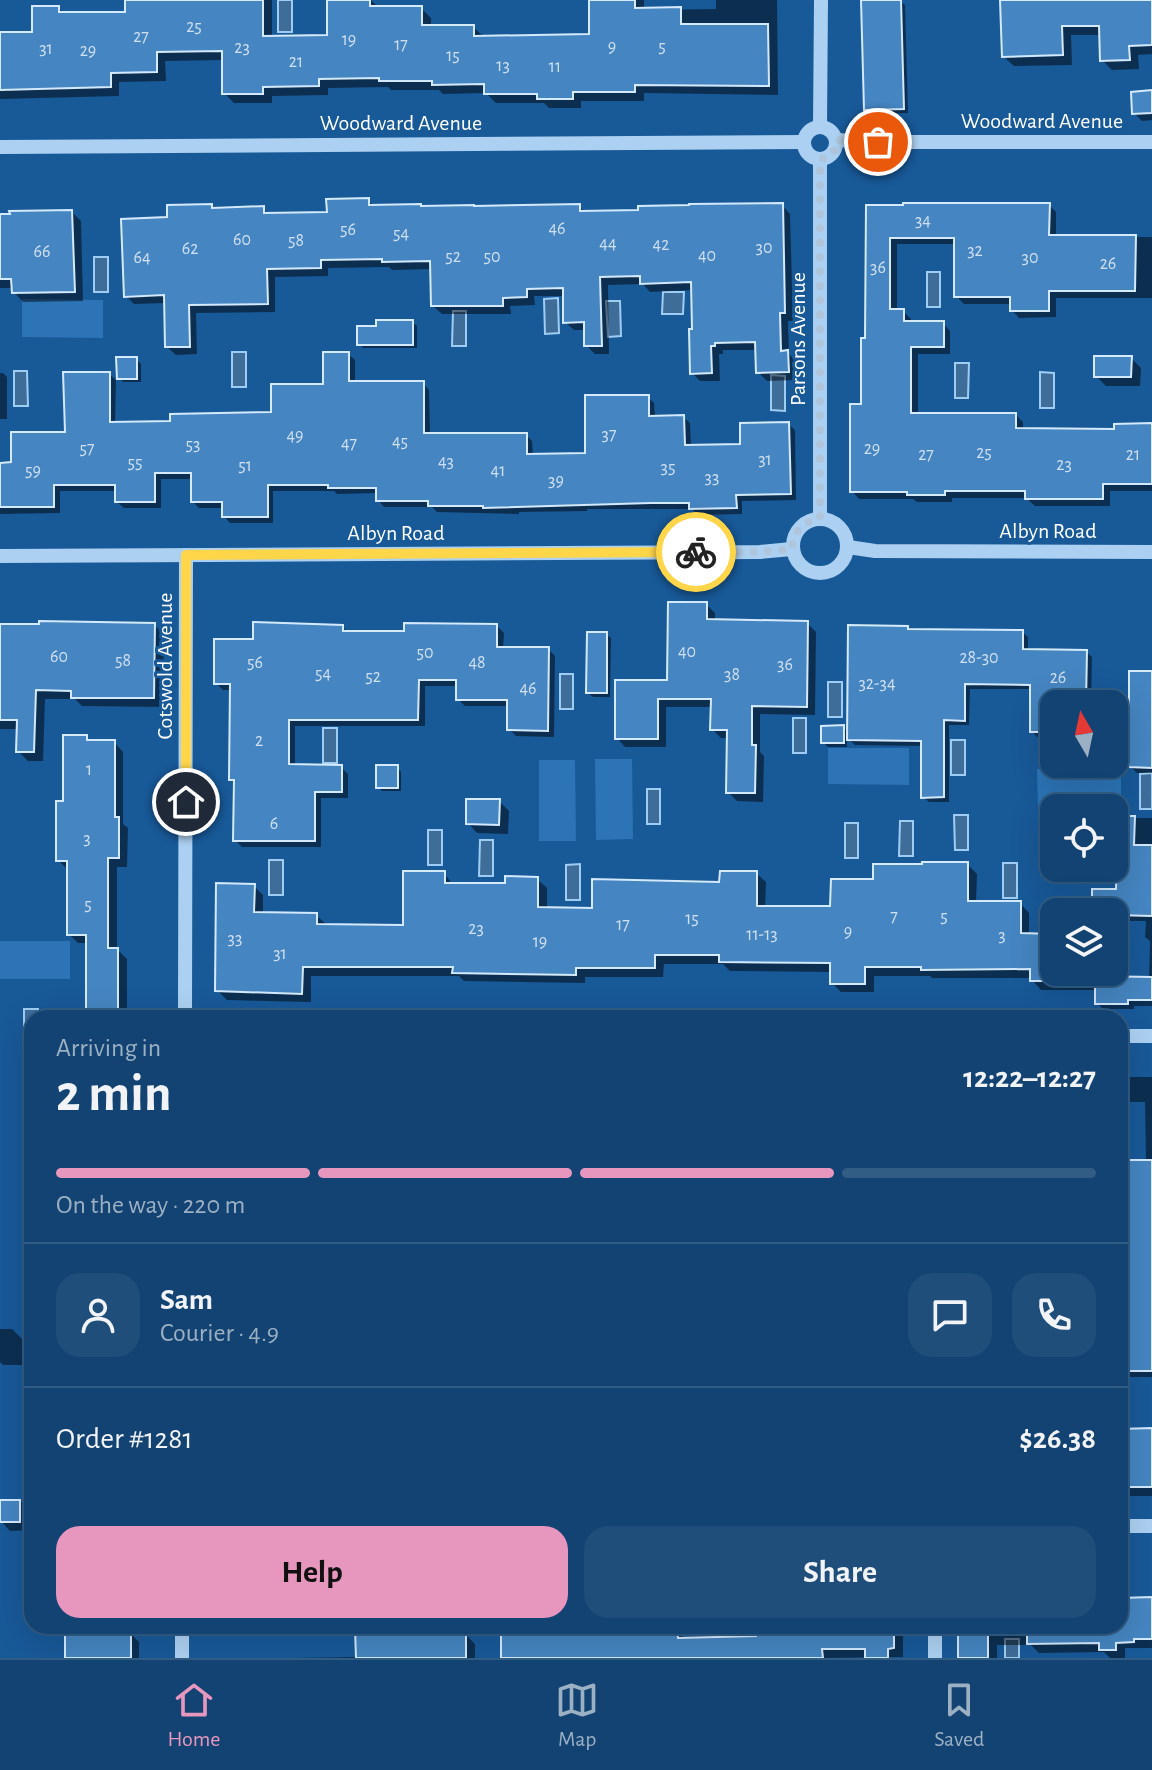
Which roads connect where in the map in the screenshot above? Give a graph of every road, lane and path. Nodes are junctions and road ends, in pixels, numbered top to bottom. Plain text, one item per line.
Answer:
1 (821, 0) edge
2 (820, 127) junction
3 (836, 140) junction
4 (803, 142) junction
5 (1152, 142) edge
6 (0, 147) edge
7 (820, 159) junction
8 (820, 519) junction
9 (848, 547) junction
10 (792, 549) junction
11 (1152, 552) edge
12 (186, 555) junction
13 (0, 556) edge
14 (185, 1010) edge
15 (1128, 1036) edge
16 (1152, 1036) edge
17 (1128, 1526) edge
18 (1152, 1526) edge
19 (182, 1634) edge
20 (935, 1634) edge
21 (182, 1658) edge
22 (935, 1658) edge

1 - 2 street
2 - 3 street
2 - 4 street
3 - 5 street, Woodward Avenue
3 - 7 street
4 - 6 street, Woodward Avenue
4 - 7 street
7 - 8 street, Parsons Avenue
8 - 9 street
8 - 10 street
9 - 10 street
9 - 11 street, Albyn Road
10 - 12 street, Albyn Road
12 - 13 street, Albyn Road
12 - 14 street, Cotswold Avenue
15 - 16 street
17 - 18 street
19 - 21 street
20 - 22 street

